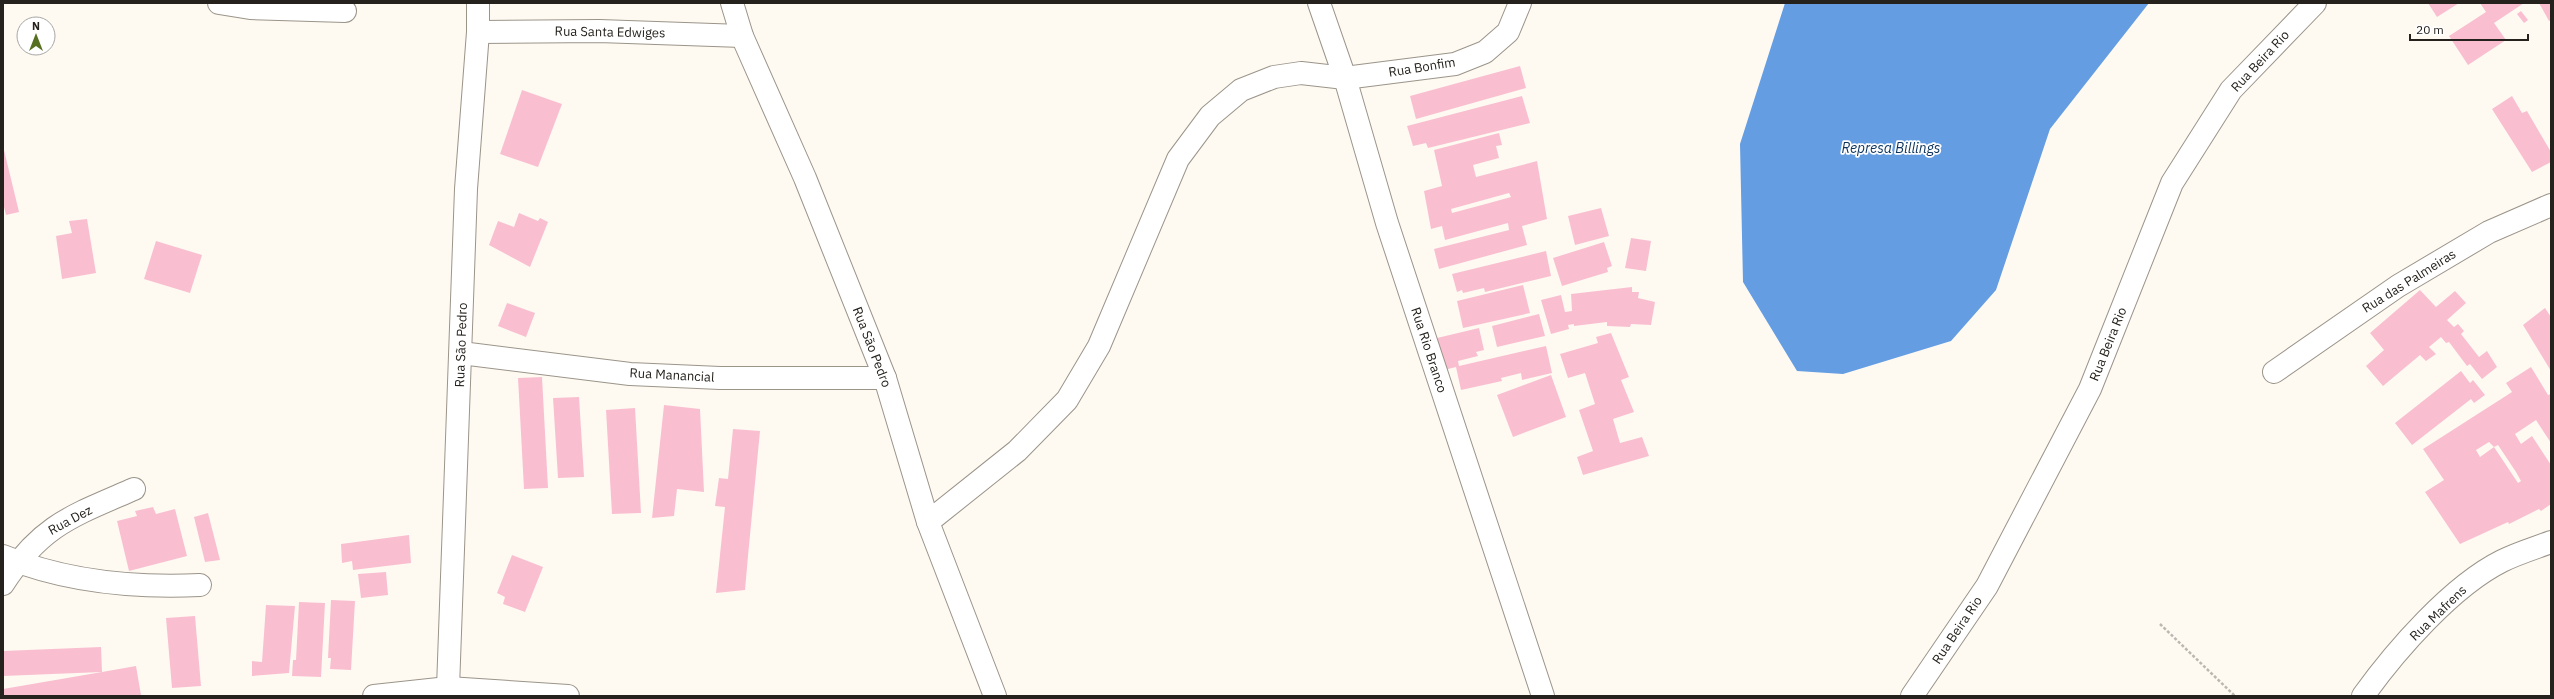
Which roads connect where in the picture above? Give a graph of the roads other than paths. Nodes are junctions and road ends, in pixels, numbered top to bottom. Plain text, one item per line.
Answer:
1 (219, 3) edge
2 (478, 3) edge
3 (732, 3) edge
4 (1319, 3) edge
5 (1520, 3) edge
6 (2315, 3) edge
7 (345, 12) dead end
8 (478, 32) junction
9 (742, 36) junction
10 (1345, 78) junction
11 (2551, 205) edge
12 (461, 353) junction
13 (2274, 372) dead end
14 (885, 378) junction
15 (134, 489) dead end
16 (928, 522) junction
17 (2551, 542) edge
18 (10, 559) edge
19 (3, 584) edge
20 (200, 585) dead end
21 (448, 688) junction
22 (374, 696) edge
23 (568, 696) edge
24 (995, 696) edge
25 (1544, 696) edge
26 (1912, 696) edge
27 (2363, 696) edge

1 - 7 street
2 - 8 street, Rua São Pedro
3 - 9 street, Rua São Pedro
4 - 10 street, Rua Rio Branco
5 - 10 street, Rua Bonfim
6 - 26 street, Rua Beira Rio
8 - 9 street, Rua Santa Edwiges
8 - 12 street, Rua São Pedro
9 - 14 street, Rua São Pedro
10 - 16 street, Rua Bonfim
10 - 25 street, Rua Rio Branco
11 - 13 street, Rua das Palmeiras
12 - 14 street, Rua Manancial
12 - 21 street, Rua São Pedro
14 - 16 street, Rua São Pedro
15 - 18 street, Rua Dez
16 - 24 street, Rua São Pedro
17 - 27 street, Rua Mafrens
18 - 19 street, Rua Dez
18 - 20 street
21 - 22 street
21 - 23 street

